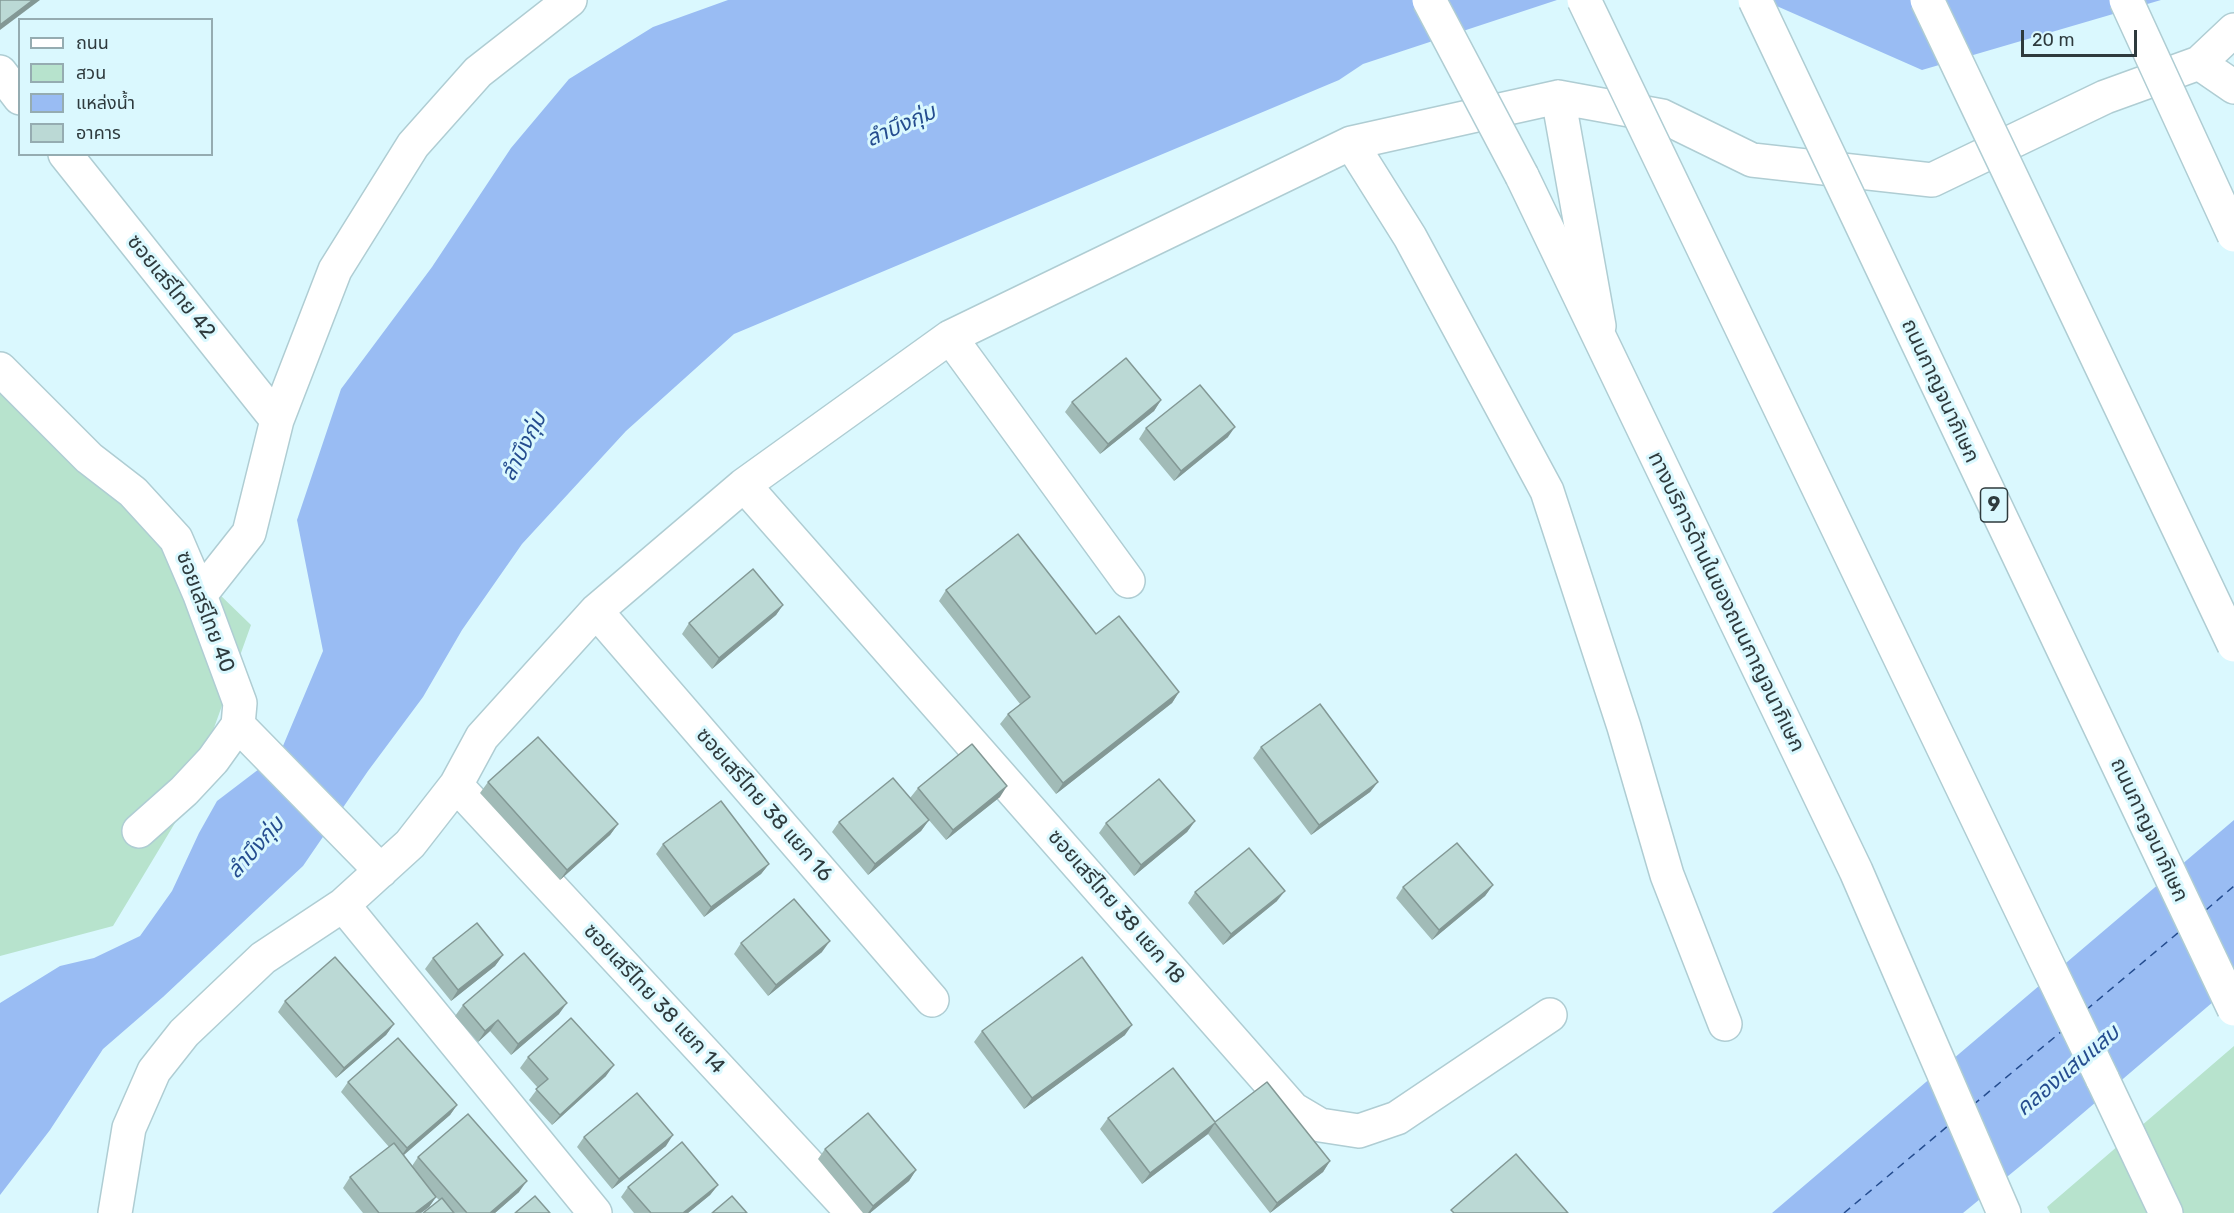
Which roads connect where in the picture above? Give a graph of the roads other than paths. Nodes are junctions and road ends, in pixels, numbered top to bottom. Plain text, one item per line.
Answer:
1 (570, 0) edge
2 (1429, 0) edge
3 (1584, 0) edge
4 (1755, 0) edge
5 (1928, 0) edge
6 (2126, 0) edge
7 (2234, 30) edge
8 (2199, 63) junction
9 (0, 72) edge
10 (2234, 87) edge
11 (18, 95) edge
12 (1558, 97) junction
13 (1351, 143) junction
14 (67, 156) edge
15 (2234, 235) edge
16 (950, 337) junction
17 (1602, 342) junction
18 (0, 369) edge
19 (277, 420) junction
20 (744, 485) junction
21 (1128, 581) dead end
22 (200, 595) junction
23 (596, 611) junction
24 (2234, 645) edge
25 (249, 736) junction
26 (456, 785) junction
27 (139, 831) dead end
28 (381, 871) junction
29 (343, 905) junction
30 (932, 1000) dead end
31 (2234, 1009) edge
32 (1550, 1015) dead end
33 (1725, 1024) dead end
34 (115, 1213) edge
35 (595, 1213) edge
36 (853, 1213) edge
37 (2004, 1213) edge
38 (2166, 1213) edge

1 - 19 main road
2 - 17 main road, ทางบริการด้านในของถนนกาญจนาภิเษก, bridge
3 - 38 main road, bridge
4 - 31 main road, ถนนกาญจนาภิเษก / 9, bridge
5 - 24 main road, bridge
6 - 15 main road, bridge
7 - 8 main road
8 - 10 main road
8 - 12 main road
9 - 11 main road
12 - 13 main road
12 - 17 main road
13 - 16 main road
13 - 33 main road
14 - 19 main road, ซอยเสรีไทย 42
16 - 20 main road
16 - 21 main road
17 - 37 main road, ทางบริการด้านในของถนนกาญจนาภิเษก
18 - 22 main road, ซอยเสรีไทย 40
19 - 22 main road
20 - 23 main road
20 - 32 main road, ซอยเสรีไทย 38 แยก 18
22 - 25 main road, ซอยเสรีไทย 40
23 - 26 main road
23 - 30 main road, ซอยเสรีไทย 38 แยก 16
25 - 27 main road
25 - 28 main road
26 - 28 main road
26 - 36 main road, ซอยเสรีไทย 38 แยก 14
28 - 29 main road
29 - 34 main road
29 - 35 main road

